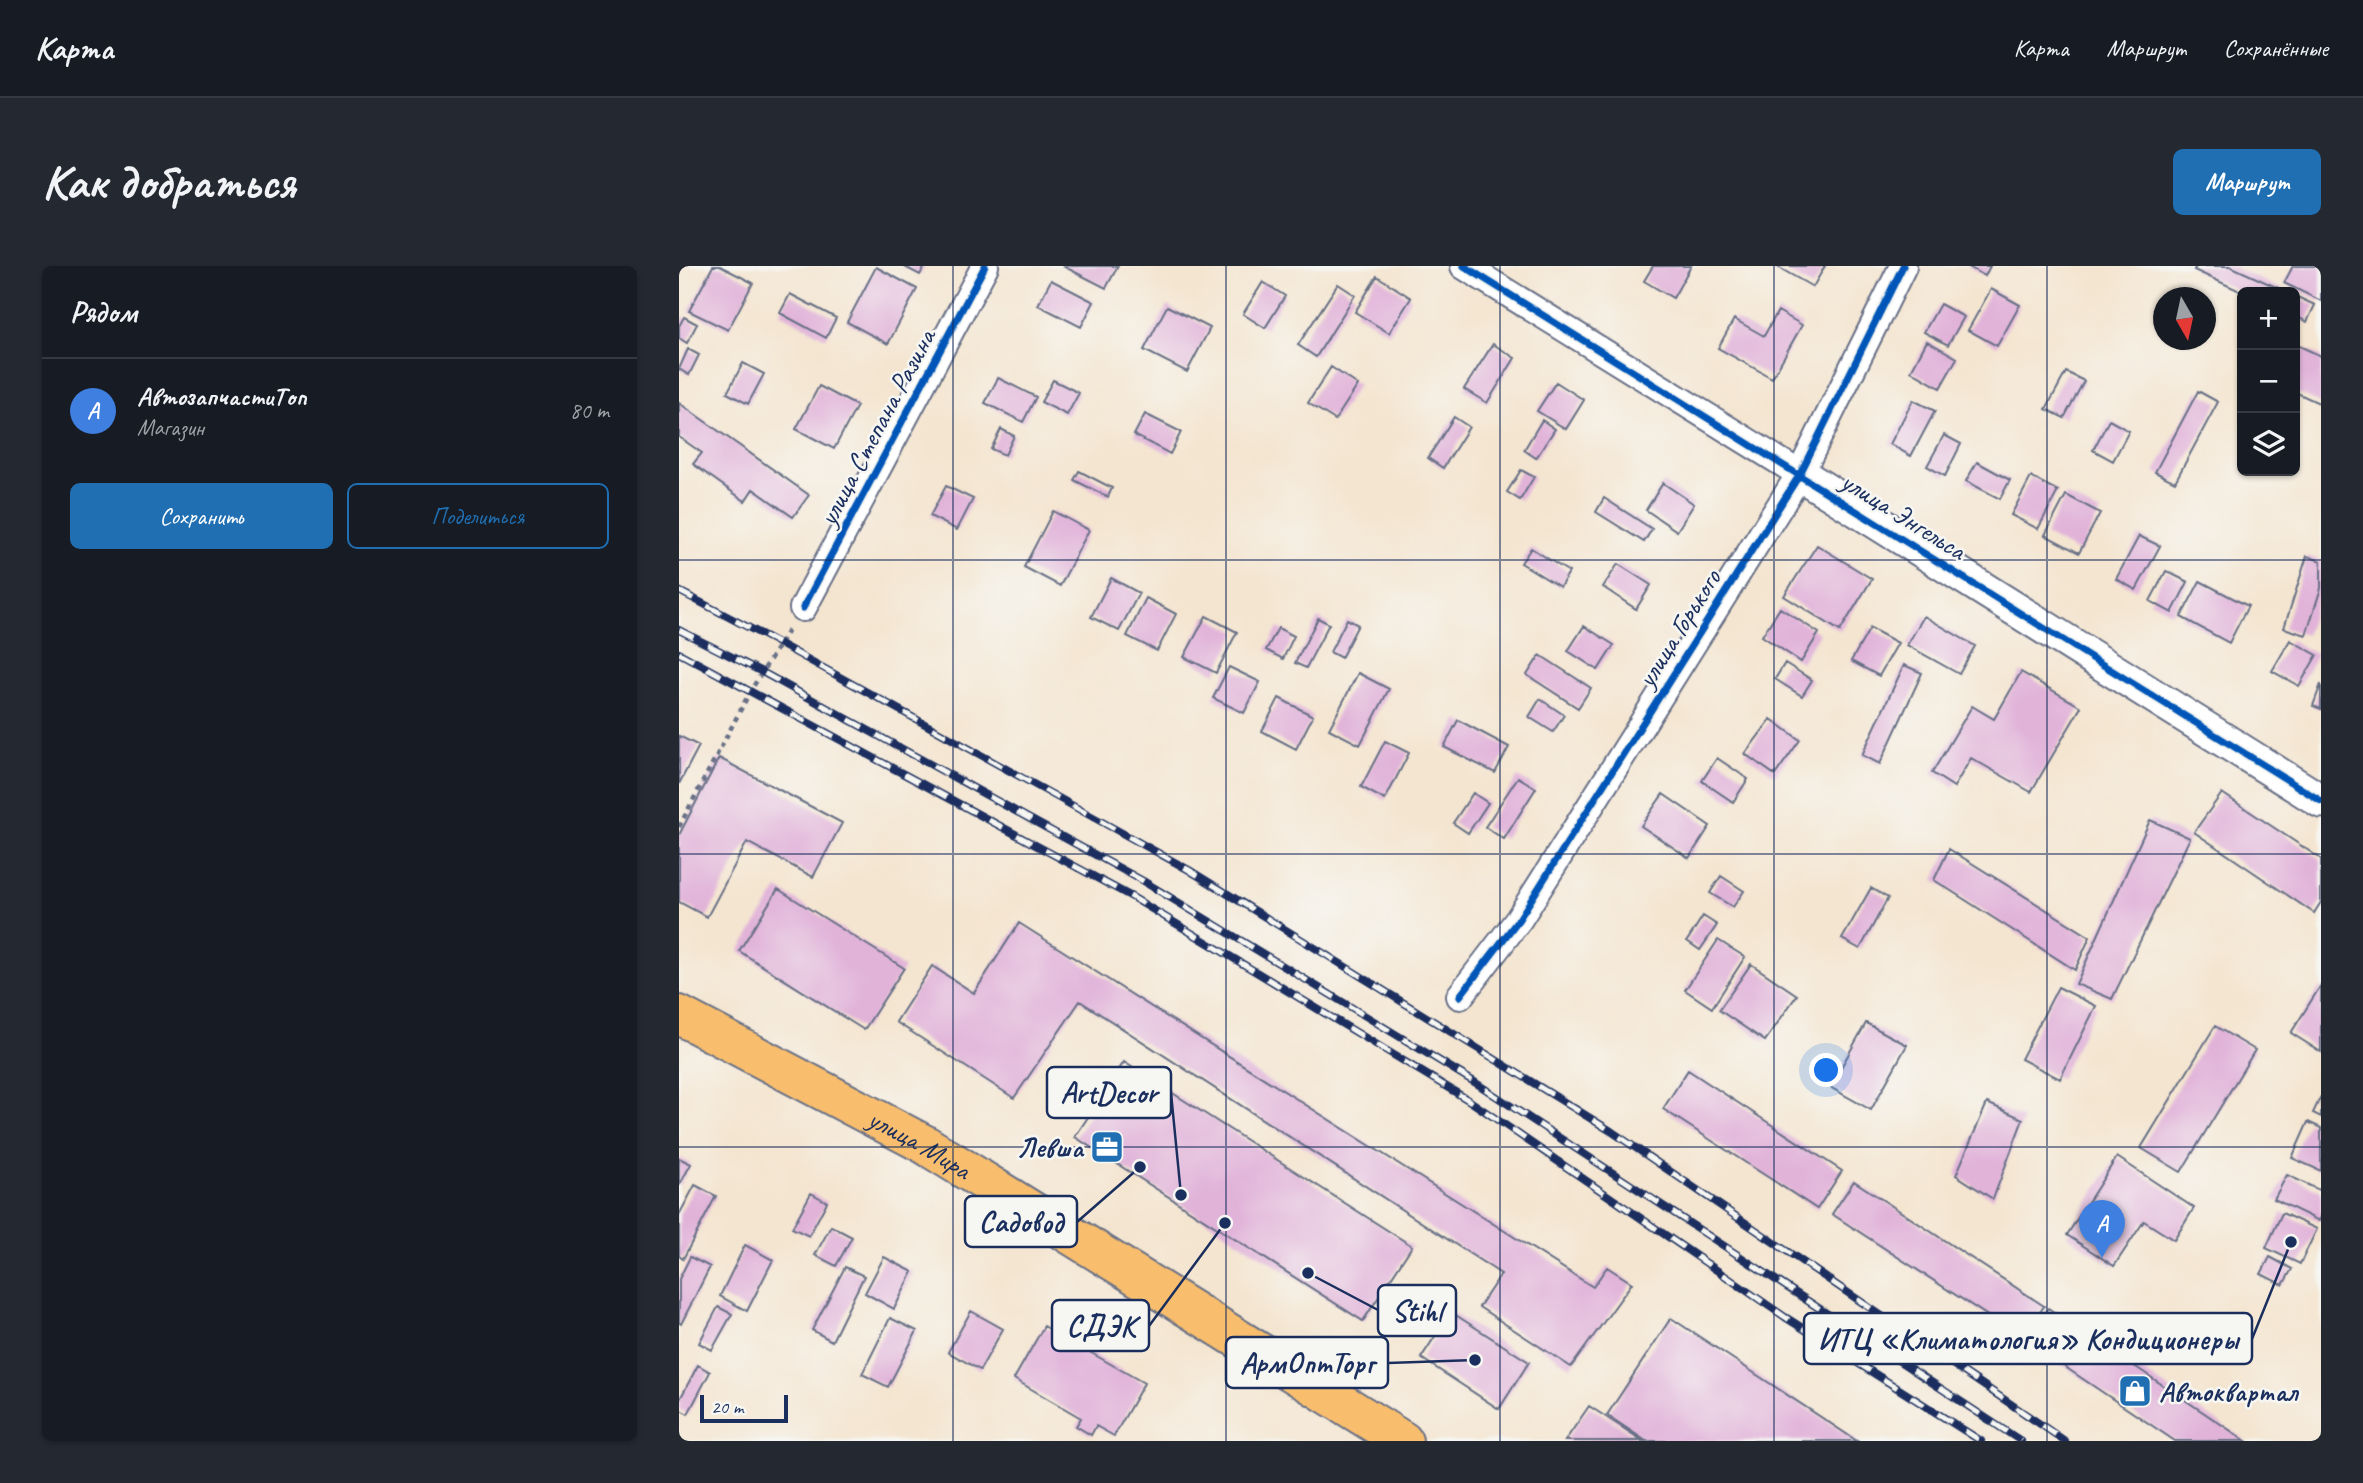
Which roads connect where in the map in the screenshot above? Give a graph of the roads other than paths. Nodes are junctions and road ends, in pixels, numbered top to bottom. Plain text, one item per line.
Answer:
1 (985, 266) edge
2 (1464, 266) edge
3 (1903, 266) edge
4 (1800, 474) junction
5 (803, 608) road end
6 (2321, 801) edge
7 (1460, 996) dead end
8 (679, 1016) edge
9 (1403, 1441) edge

1 - 5 street, улица Степана Разина
2 - 4 street, улица Энгельса
3 - 4 street, улица Горького
4 - 6 street, улица Энгельса
4 - 7 street, улица Горького
8 - 9 main road, улица Мира

